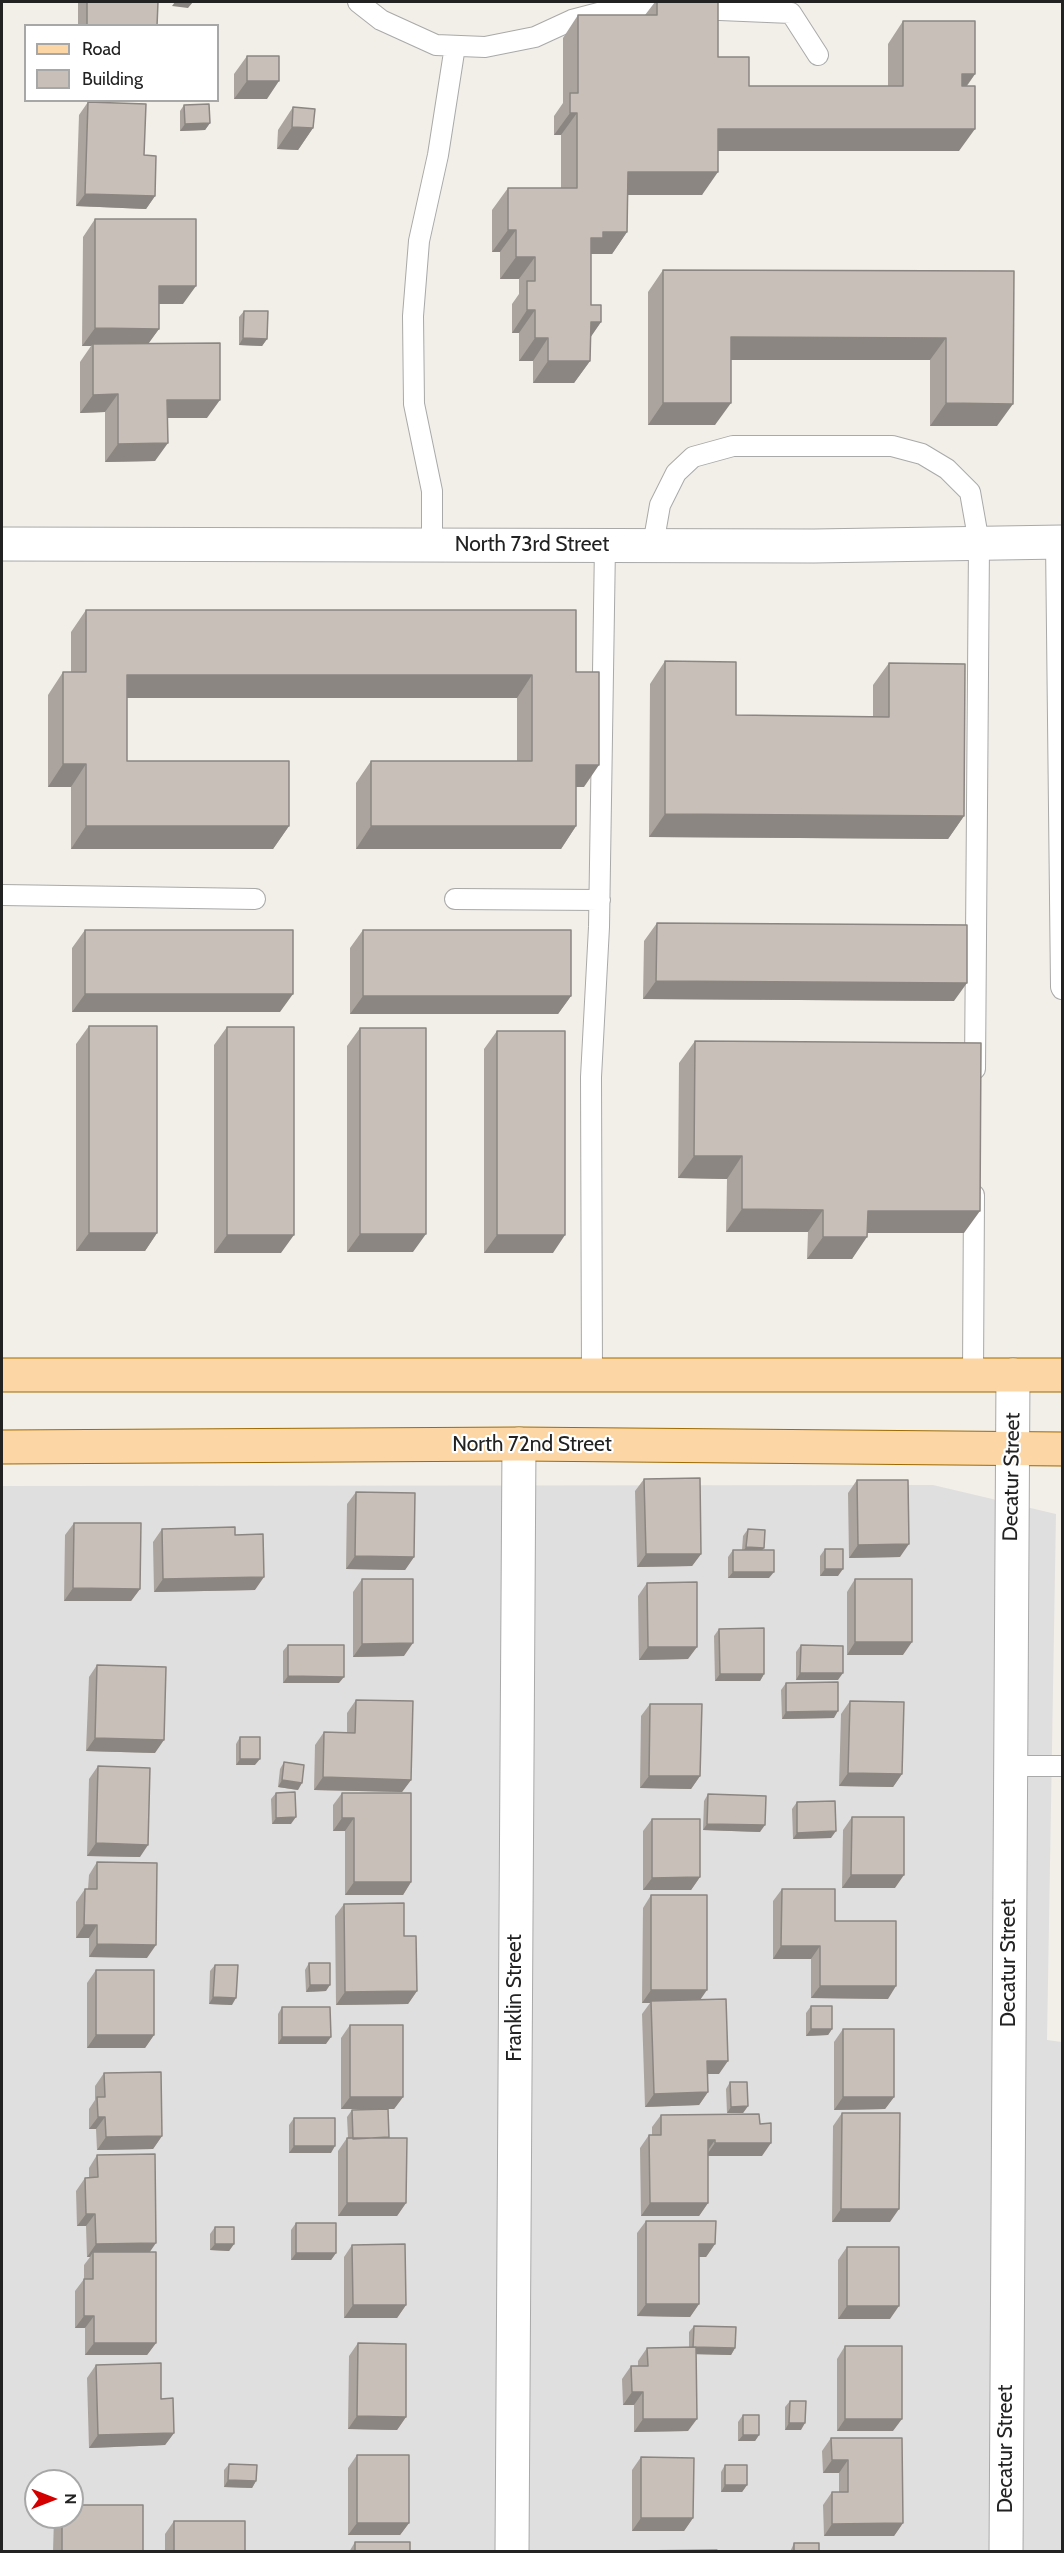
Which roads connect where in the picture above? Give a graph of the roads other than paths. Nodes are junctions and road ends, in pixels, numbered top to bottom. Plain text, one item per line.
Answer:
1 (358, 2) edge
2 (455, 46) junction
3 (818, 55) dead end
4 (1059, 542) edge
5 (979, 543) junction
6 (2, 544) edge
7 (432, 545) junction
8 (605, 545) junction
9 (652, 545) junction
10 (2, 895) edge
11 (255, 899) dead end
12 (455, 899) dead end
13 (600, 900) junction
14 (1062, 989) edge
15 (975, 1090) edge
16 (974, 1173) edge
17 (2, 1375) edge
18 (592, 1375) junction
19 (973, 1375) junction
20 (1013, 1375) junction
21 (1062, 1375) edge
22 (519, 1444) junction
23 (2, 1447) edge
24 (1062, 1449) edge
25 (1012, 1450) junction
26 (1010, 1766) junction
27 (1062, 1766) edge
28 (512, 2552) edge
29 (1006, 2552) edge

1 - 2 lane
2 - 3 lane
2 - 7 lane
4 - 5 street, North 73rd Street
4 - 14 lane
5 - 9 street, North 73rd Street
5 - 9 lane
5 - 15 lane
6 - 7 street, North 73rd Street
7 - 8 street, North 73rd Street
8 - 9 street, North 73rd Street
8 - 13 lane
10 - 11 lane
12 - 13 lane
13 - 18 lane
16 - 19 lane
17 - 18 main road
18 - 19 main road
19 - 20 main road
20 - 21 main road
20 - 25 street, Decatur Street
22 - 23 main road, North 72nd Street
22 - 25 main road, North 72nd Street
22 - 28 street, Franklin Street
24 - 25 main road, North 72nd Street
25 - 26 street, Decatur Street
26 - 27 lane
26 - 29 street, Decatur Street

